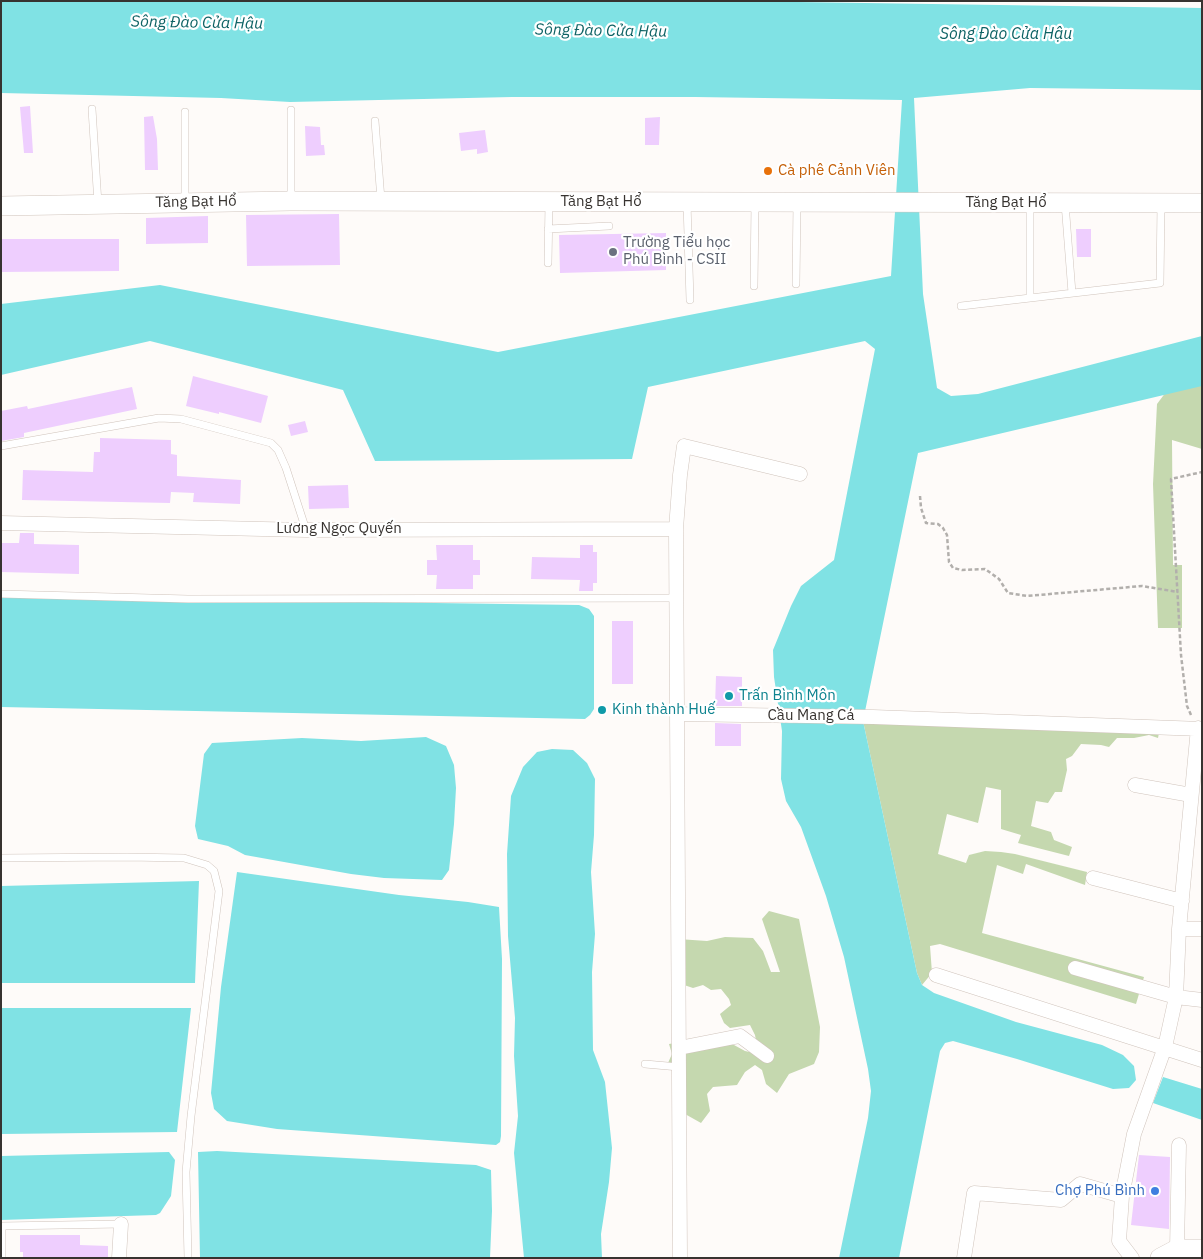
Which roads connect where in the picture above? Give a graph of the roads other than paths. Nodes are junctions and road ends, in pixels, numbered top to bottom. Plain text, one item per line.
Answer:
1 (92, 109) dead end
2 (290, 110) dead end
3 (185, 112) dead end
4 (375, 120) dead end
5 (291, 201) junction
6 (185, 202) junction
7 (381, 202) junction
8 (549, 202) junction
9 (687, 202) junction
10 (755, 203) junction
11 (797, 203) junction
12 (1030, 203) junction
13 (1065, 203) junction
14 (1161, 203) junction
15 (1202, 203) edge
16 (98, 204) junction
17 (1, 206) edge
18 (609, 226) dead end
19 (548, 229) junction
20 (548, 263) dead end
21 (796, 284) dead end
22 (754, 286) dead end
23 (1072, 293) junction
24 (1030, 298) junction
25 (690, 300) dead end
26 (961, 306) dead end
27 (1, 446) edge
28 (800, 474) dead end
29 (1, 523) edge
30 (676, 529) junction
31 (306, 530) junction
32 (1, 594) edge
33 (676, 598) junction
34 (677, 714) junction
35 (1200, 728) edge
36 (1135, 785) dead end
37 (1192, 795) junction
38 (1196, 825) edge
39 (1, 858) edge
40 (1093, 878) dead end
41 (1182, 901) junction
42 (1180, 929) junction
43 (1202, 929) edge
44 (1075, 968) dead end
45 (936, 975) dead end
46 (1176, 997) junction
47 (1202, 1000) edge
48 (1165, 1046) junction
49 (679, 1048) junction
50 (767, 1056) dead end
51 (1202, 1060) edge
52 (645, 1064) dead end
53 (679, 1067) junction
54 (1179, 1145) dead end
55 (1122, 1196) junction
56 (121, 1224) joint
57 (2, 1226) edge
58 (1177, 1249) junction
59 (1202, 1249) edge
60 (2, 1258) edge
61 (119, 1258) edge
62 (188, 1258) edge
63 (680, 1258) edge
64 (964, 1258) edge
65 (1132, 1258) edge
66 (1160, 1258) edge

1 - 16 lane
2 - 5 lane
3 - 6 lane
4 - 7 lane
5 - 6 main road, Tăng Bạt Hổ
5 - 7 main road, Tăng Bạt Hổ
6 - 16 main road, Tăng Bạt Hổ
7 - 8 main road, Tăng Bạt Hổ
8 - 9 main road, Tăng Bạt Hổ
8 - 19 lane
9 - 10 main road, Tăng Bạt Hổ
9 - 25 lane
10 - 11 main road, Tăng Bạt Hổ
10 - 22 lane
11 - 12 main road, Tăng Bạt Hổ
11 - 21 lane
12 - 13 main road, Tăng Bạt Hổ
12 - 24 lane
13 - 14 main road, Tăng Bạt Hổ
13 - 23 lane
14 - 15 main road, Tăng Bạt Hổ
14 - 23 lane
16 - 17 main road, Tăng Bạt Hổ
18 - 19 lane
19 - 20 lane
23 - 24 lane
24 - 26 lane
27 - 31 lane
28 - 30 street
29 - 31 street, Lương Ngọc Quyến
30 - 31 street, Lương Ngọc Quyến
30 - 33 street
32 - 33 lane
33 - 34 street
34 - 35 street, Cầu Mang Cá
34 - 49 street
35 - 37 street
36 - 37 street
37 - 38 street
38 - 41 street
39 - 62 lane
40 - 41 street
41 - 42 street
42 - 43 street
42 - 46 street
44 - 46 street
45 - 48 street
46 - 47 street
46 - 48 street
48 - 51 street
48 - 55 street
49 - 50 street
49 - 53 street
52 - 53 lane
53 - 63 street
54 - 58 street
55 - 64 street
55 - 65 street
56 - 57 lane
56 - 61 street
57 - 60 lane
58 - 59 main road
58 - 66 main road

